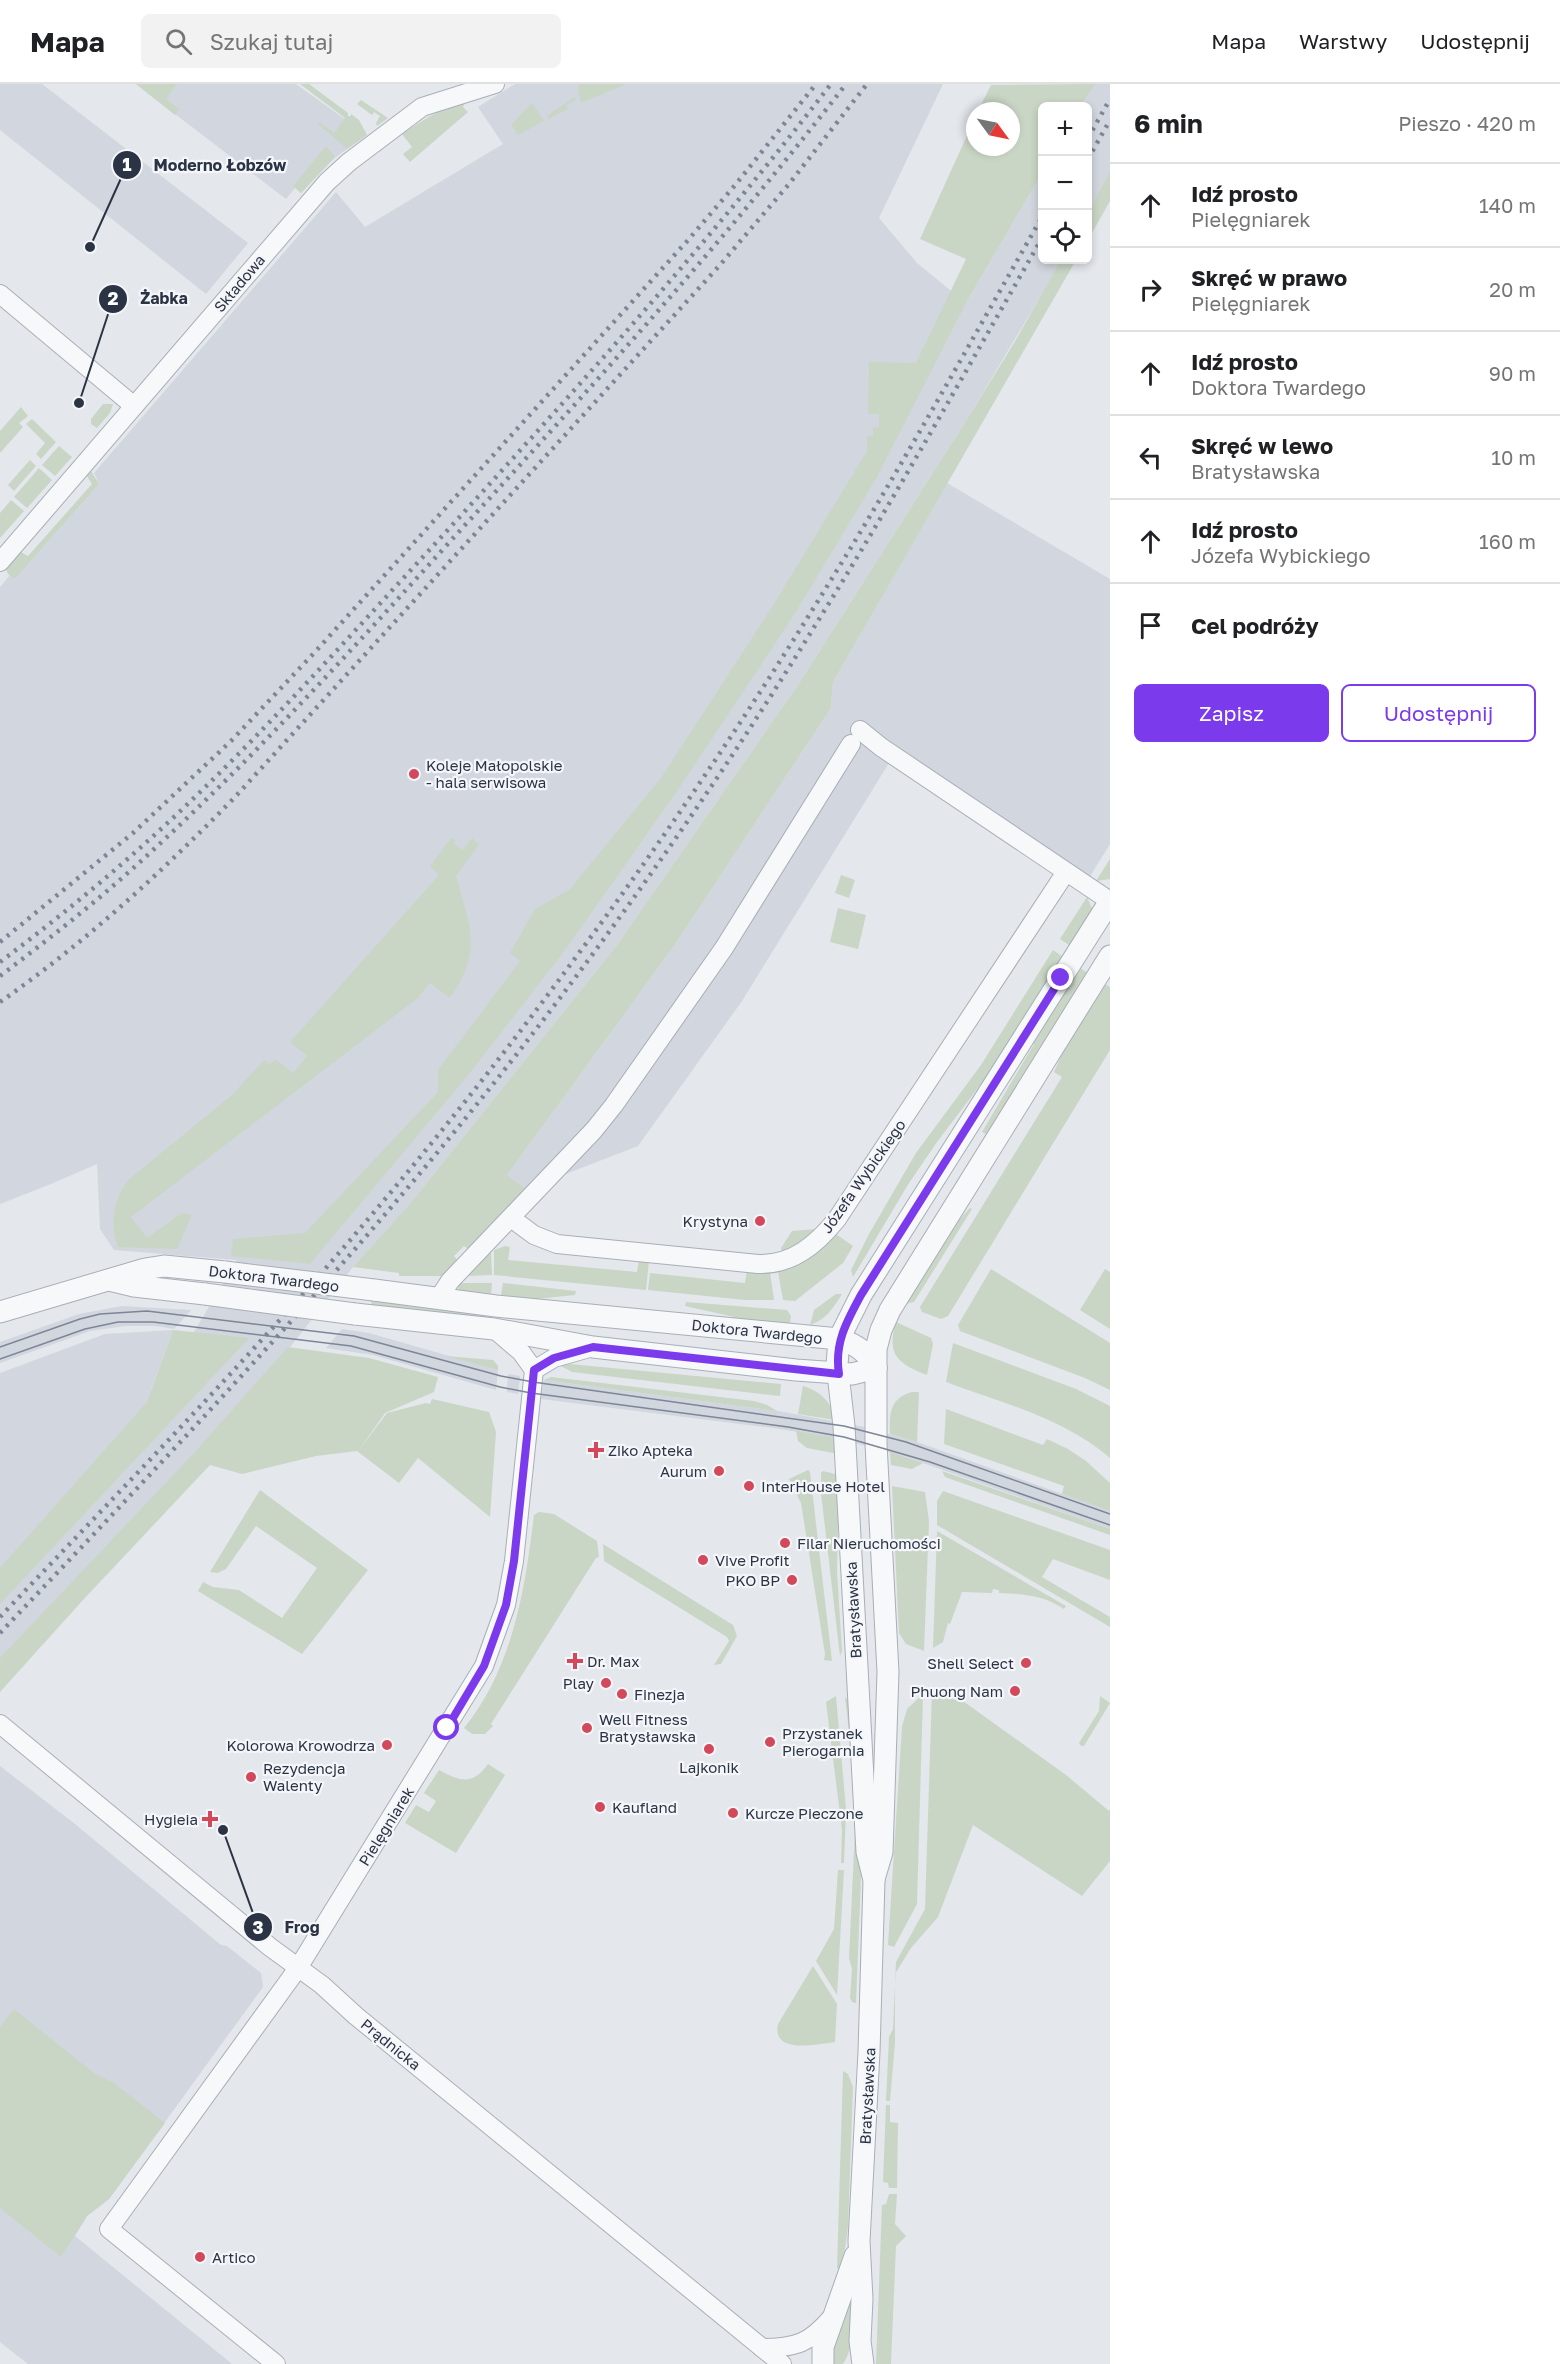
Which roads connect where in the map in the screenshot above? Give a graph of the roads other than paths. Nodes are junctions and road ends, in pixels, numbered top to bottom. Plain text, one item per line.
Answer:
1 (495, 84) edge
2 (470, 88) edge
3 (0, 294) edge
4 (134, 406) junction
5 (0, 562) edge
6 (1066, 872) junction
7 (1110, 901) edge
8 (1110, 956) edge
9 (511, 1218) junction
10 (108, 1280) junction
11 (439, 1298) junction
12 (0, 1312) edge
13 (494, 1329) junction
14 (839, 1339) junction
15 (593, 1347) junction
16 (876, 1368) junction
17 (534, 1370) junction
18 (839, 1374) junction
19 (0, 1724) edge
20 (874, 1880) junction
21 (298, 1968) junction
22 (859, 2241) junction
23 (833, 2316) junction
24 (860, 2341) junction
25 (762, 2348) junction
26 (276, 2364) edge
27 (782, 2364) edge
28 (823, 2364) edge
29 (852, 2364) edge
30 (863, 2364) edge

1 - 2 street, Składowa
2 - 4 street, Składowa
3 - 4 street
4 - 5 street, Składowa
6 - 7 street
6 - 9 street, Józefa Wybickiego
6 - 9 street
7 - 14 street
8 - 16 street
9 - 11 street
10 - 11 street, Doktora Twardego, bridge
10 - 12 street, Doktora Twardego
10 - 13 street, Doktora Twardego, bridge
11 - 14 street, Doktora Twardego
13 - 15 street, Doktora Twardego
13 - 17 street
14 - 16 street, Doktora Twardego
14 - 18 street, Bratysławska
15 - 17 street
15 - 18 street, Doktora Twardego
16 - 18 street, Doktora Twardego
16 - 20 street, Bratysławska
17 - 21 street, Pielęgniarek
18 - 20 street, Bratysławska
19 - 21 street, Prądnicka
20 - 22 street, Bratysławska
21 - 25 street, Prądnicka
21 - 26 street, Pielęgniarek
22 - 23 street, Bratysławska
22 - 24 street, Bratysławska
23 - 25 street, Bratysławska
23 - 28 street, Bratysławska
24 - 29 street, Bratysławska
24 - 30 street, Bratysławska
25 - 27 street, Prądnicka

